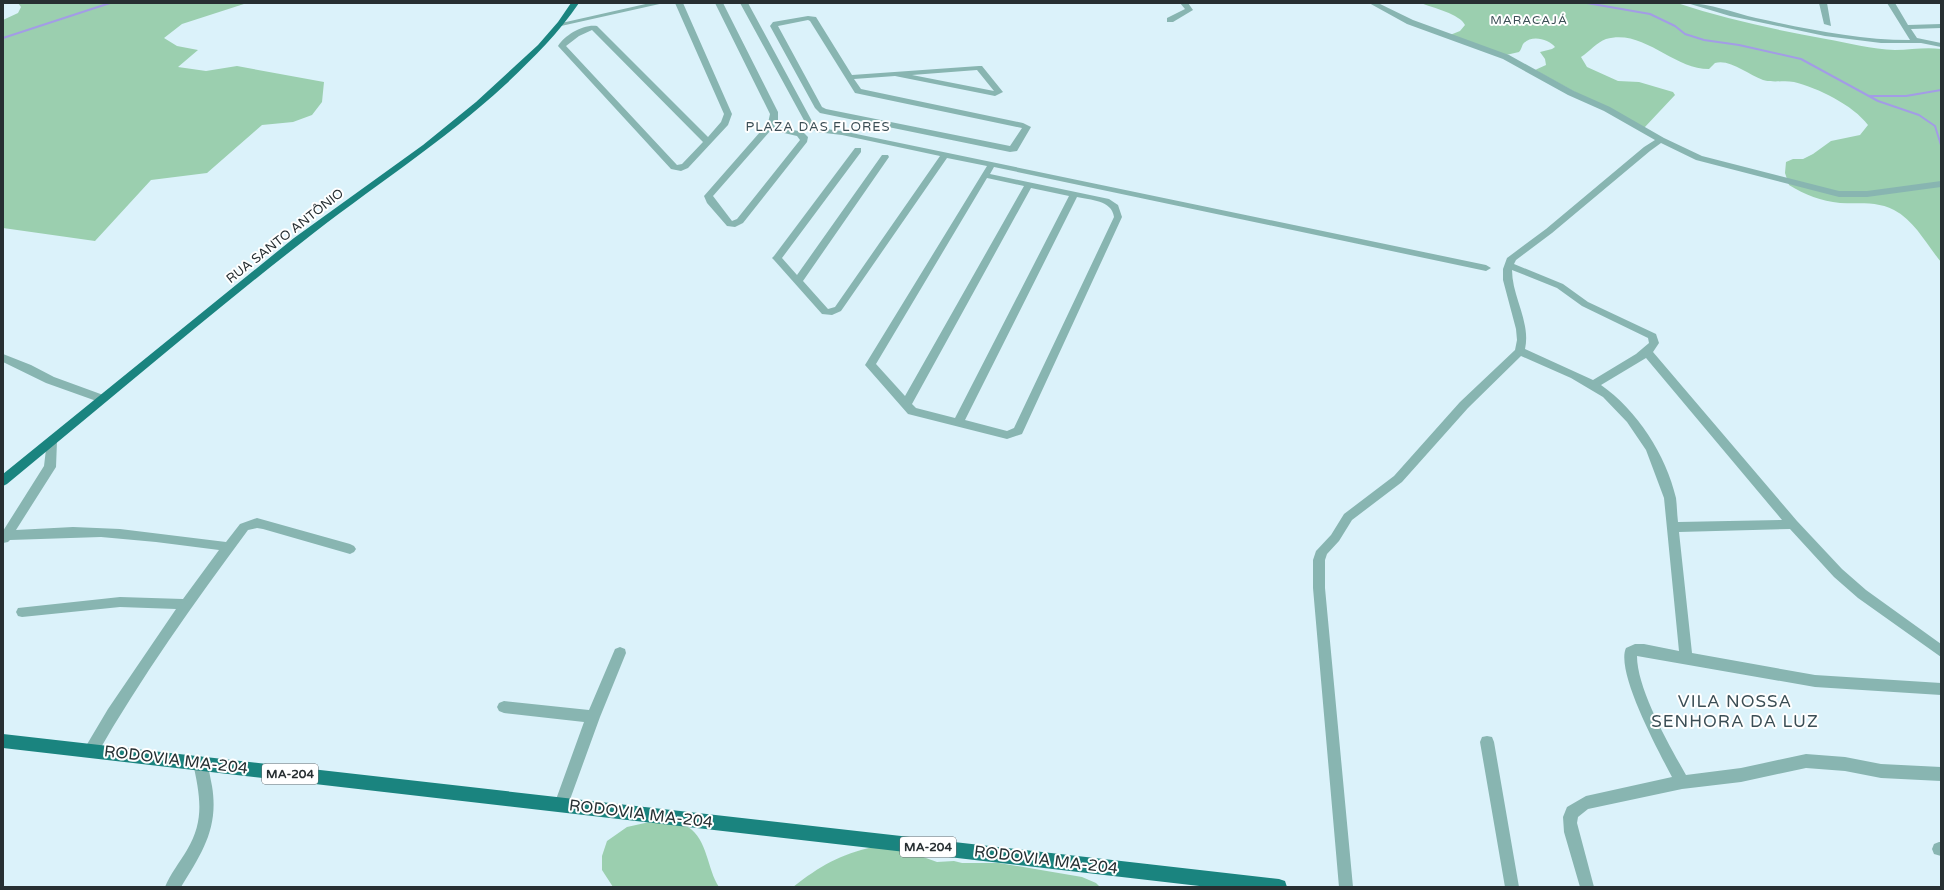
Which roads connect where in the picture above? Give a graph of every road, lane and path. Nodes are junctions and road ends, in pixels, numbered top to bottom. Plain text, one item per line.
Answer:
1 (574, 3) edge
2 (660, 3) edge
3 (679, 3) edge
4 (719, 3) edge
5 (744, 3) edge
6 (752, 3) edge
7 (1184, 3) edge
8 (1373, 3) edge
9 (1691, 3) edge
10 (1823, 3) edge
11 (1890, 3) edge
12 (1170, 20) dead end
13 (561, 24) junction
14 (1828, 24) dead end
15 (1941, 26) edge
16 (1906, 27) junction
17 (1918, 42) junction
18 (1941, 46) edge
19 (896, 74) junction
20 (849, 78) junction
21 (841, 114) junction
22 (769, 127) junction
23 (828, 130) junction
24 (1661, 140) junction
25 (707, 141) junction
26 (858, 150) dead end
27 (945, 155) junction
28 (885, 157) dead end
29 (992, 164) junction
30 (985, 175) junction
31 (1028, 184) junction
32 (1941, 184) edge
33 (1074, 194) junction
34 (1508, 265) junction
35 (1486, 268) dead end
36 (798, 281) junction
37 (1520, 351) junction
38 (1646, 352) junction
39 (3, 358) edge
40 (1593, 385) junction
41 (102, 399) junction
42 (906, 404) junction
43 (958, 423) junction
44 (52, 441) junction
45 (3, 481) edge
46 (1794, 524) junction
47 (1672, 527) junction
48 (5, 538) edge
49 (229, 547) junction
50 (350, 549) dead end
51 (186, 604) junction
52 (22, 612) dead end
53 (1941, 651) edge
54 (620, 653) dead end
55 (1686, 658) junction
56 (1941, 689) edge
57 (504, 707) dead end
58 (593, 717) junction
59 (3, 741) edge
60 (1487, 742) dead end
61 (90, 751) junction
62 (200, 763) junction
63 (1941, 774) edge
64 (1682, 782) junction
65 (561, 805) junction
66 (172, 887) edge
67 (1279, 887) edge
68 (1346, 887) edge
69 (1512, 887) edge
70 (1587, 887) edge

1 - 13 main road, RUA SANTO ANTÔNIO
2 - 13 street
3 - 25 street
4 - 22 street
5 - 23 street
6 - 23 street
7 - 12 street
8 - 24 street
9 - 17 street
10 - 14 street
11 - 16 street
13 - 41 main road, RUA SANTO ANTÔNIO
15 - 16 street
16 - 17 street
17 - 18 street
19 - 19 street
19 - 20 street
20 - 21 street
20 - 21 street
21 - 23 street
22 - 22 street
23 - 27 street
24 - 32 street
24 - 34 street
25 - 25 street
26 - 36 street
27 - 29 street
27 - 36 street
28 - 36 street
29 - 30 street
29 - 35 street
30 - 31 street
30 - 42 street
31 - 33 street
31 - 42 street
33 - 43 street
33 - 43 street
34 - 37 street
34 - 38 street
37 - 40 street
37 - 68 street
38 - 40 street
38 - 46 street
39 - 41 street
40 - 47 street
41 - 44 main road, RUA SANTO ANTÔNIO
42 - 43 street
44 - 45 main road, RUA SANTO ANTÔNIO
44 - 48 street
46 - 47 street
46 - 53 street
47 - 55 street
48 - 49 street
49 - 50 street
49 - 51 street
51 - 52 street
51 - 61 street
54 - 58 street
55 - 56 street
55 - 64 street
57 - 58 street
58 - 65 street
59 - 61 main road, RODOVIA MA-204 / MA-204
60 - 69 street
61 - 62 main road, RODOVIA MA-204 / MA-204
62 - 65 main road, RODOVIA MA-204 / MA-204
62 - 66 street
63 - 64 street
64 - 70 street
65 - 67 main road, RODOVIA MA-204 / MA-204

